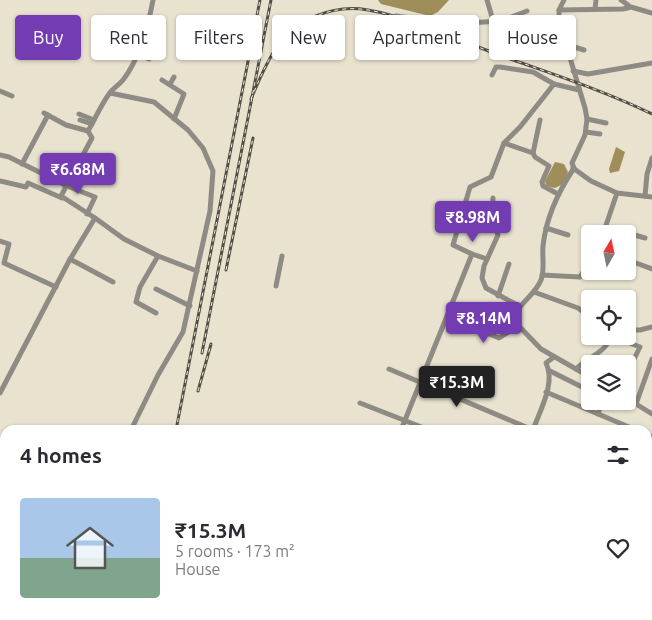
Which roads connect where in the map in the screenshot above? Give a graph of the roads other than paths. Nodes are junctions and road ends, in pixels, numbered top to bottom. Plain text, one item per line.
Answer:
1 (153, 0) edge
2 (488, 0) edge
3 (596, 0) edge
4 (621, 0) edge
5 (564, 1) edge
6 (627, 8) junction
7 (595, 9) junction
8 (560, 10) junction
9 (527, 11) dead end
10 (652, 13) edge
11 (149, 15) edge
12 (492, 15) edge
13 (515, 15) edge
14 (560, 15) edge
15 (576, 48) edge
16 (584, 50) dead end
17 (134, 60) edge
18 (569, 60) edge
19 (652, 63) edge
20 (573, 71) junction
21 (492, 75) dead end
22 (174, 77) dead end
23 (162, 80) dead end
24 (170, 84) junction
25 (554, 84) junction
26 (579, 90) junction
27 (0, 91) edge
28 (110, 92) junction
29 (12, 96) dead end
30 (79, 116) dead end
31 (174, 119) junction
32 (586, 119) junction
33 (540, 120) dead end
34 (93, 122) junction
35 (606, 123) dead end
36 (88, 131) junction
37 (586, 132) junction
38 (600, 134) dead end
39 (504, 143) junction
40 (533, 152) junction
41 (0, 155) edge
42 (85, 155) junction
43 (652, 158) edge
44 (22, 164) junction
45 (106, 167) dead end
46 (573, 168) junction
47 (0, 180) edge
48 (67, 186) junction
49 (617, 193) junction
50 (558, 194) junction
51 (645, 196) junction
52 (652, 197) edge
53 (492, 198) dead end
54 (63, 199) junction
55 (87, 214) junction
56 (95, 218) junction
57 (608, 225) edge
58 (546, 228) junction
59 (568, 235) dead end
60 (636, 235) edge
61 (645, 238) dead end
62 (0, 241) edge
63 (472, 254) junction
64 (158, 256) junction
65 (282, 256) dead end
66 (487, 259) junction
67 (70, 260) junction
68 (636, 263) edge
69 (509, 264) dead end
70 (652, 269) edge
71 (197, 271) junction
72 (542, 276) junction
73 (581, 276) edge
74 (113, 282) dead end
75 (276, 286) dead end
76 (56, 287) junction
77 (156, 289) dead end
78 (534, 292) junction
79 (498, 296) junction
80 (190, 306) junction
81 (519, 306) junction
82 (581, 310) edge
83 (156, 313) dead end
84 (448, 317) junction
85 (518, 326) junction
86 (652, 327) edge
87 (636, 330) edge
88 (605, 345) edge
89 (634, 345) edge
90 (636, 355) edge
91 (554, 357) junction
92 (652, 361) edge
93 (389, 369) dead end
94 (576, 369) junction
95 (550, 371) junction
96 (581, 372) edge
97 (420, 382) junction
98 (581, 386) edge
99 (546, 392) junction
100 (0, 393) edge
101 (360, 402) dead end
102 (636, 404) joint
103 (599, 410) edge
104 (598, 414) junction
105 (652, 414) edge
106 (405, 420) junction
107 (133, 425) edge
108 (404, 425) edge
109 (417, 425) edge
110 (521, 425) edge
111 (535, 425) edge
112 (624, 425) edge

1 - 11 street
2 - 12 street
3 - 7 street
4 - 6 street
5 - 8 street
6 - 7 street
6 - 10 street
7 - 8 street
8 - 14 street
9 - 13 street
15 - 16 street
17 - 28 street
18 - 20 street
19 - 20 street
20 - 26 street
21 - 25 street
22 - 24 street
23 - 24 street
24 - 31 street
25 - 26 street
25 - 39 street
26 - 32 street
27 - 29 street
28 - 31 street
28 - 34 street
30 - 34 street
31 - 71 street
32 - 35 street
32 - 37 street
33 - 40 street
34 - 36 street
36 - 42 street
36 - 44 street
37 - 38 street
37 - 46 street
39 - 40 street
39 - 63 street
40 - 50 street
41 - 44 street
42 - 45 street
42 - 48 street
43 - 51 street
44 - 48 street
46 - 49 street
46 - 50 street
47 - 54 street
48 - 54 street
48 - 55 street
49 - 51 street
49 - 57 street
50 - 58 street
51 - 52 street
53 - 66 street
54 - 55 street
55 - 56 street
56 - 64 street
56 - 67 street
58 - 59 street
58 - 72 street
60 - 61 street
62 - 76 street
63 - 66 street
63 - 84 street
64 - 71 street
64 - 83 street
65 - 75 street
66 - 79 street
67 - 74 street
67 - 76 street
68 - 70 street
69 - 79 street
71 - 80 street
72 - 73 street
72 - 78 street
76 - 100 street
77 - 80 street
78 - 81 street
78 - 82 street
79 - 81 street
80 - 107 street
81 - 85 street
84 - 85 street
84 - 97 street
85 - 91 street
86 - 87 street
88 - 94 street
89 - 90 street
91 - 94 street
91 - 95 street
92 - 102 street
93 - 97 street
94 - 96 street
95 - 98 street
95 - 99 street
97 - 106 street
97 - 110 street
99 - 104 street
99 - 111 street
101 - 106 street
102 - 105 street
103 - 104 street
104 - 112 street
106 - 108 street
106 - 109 street

